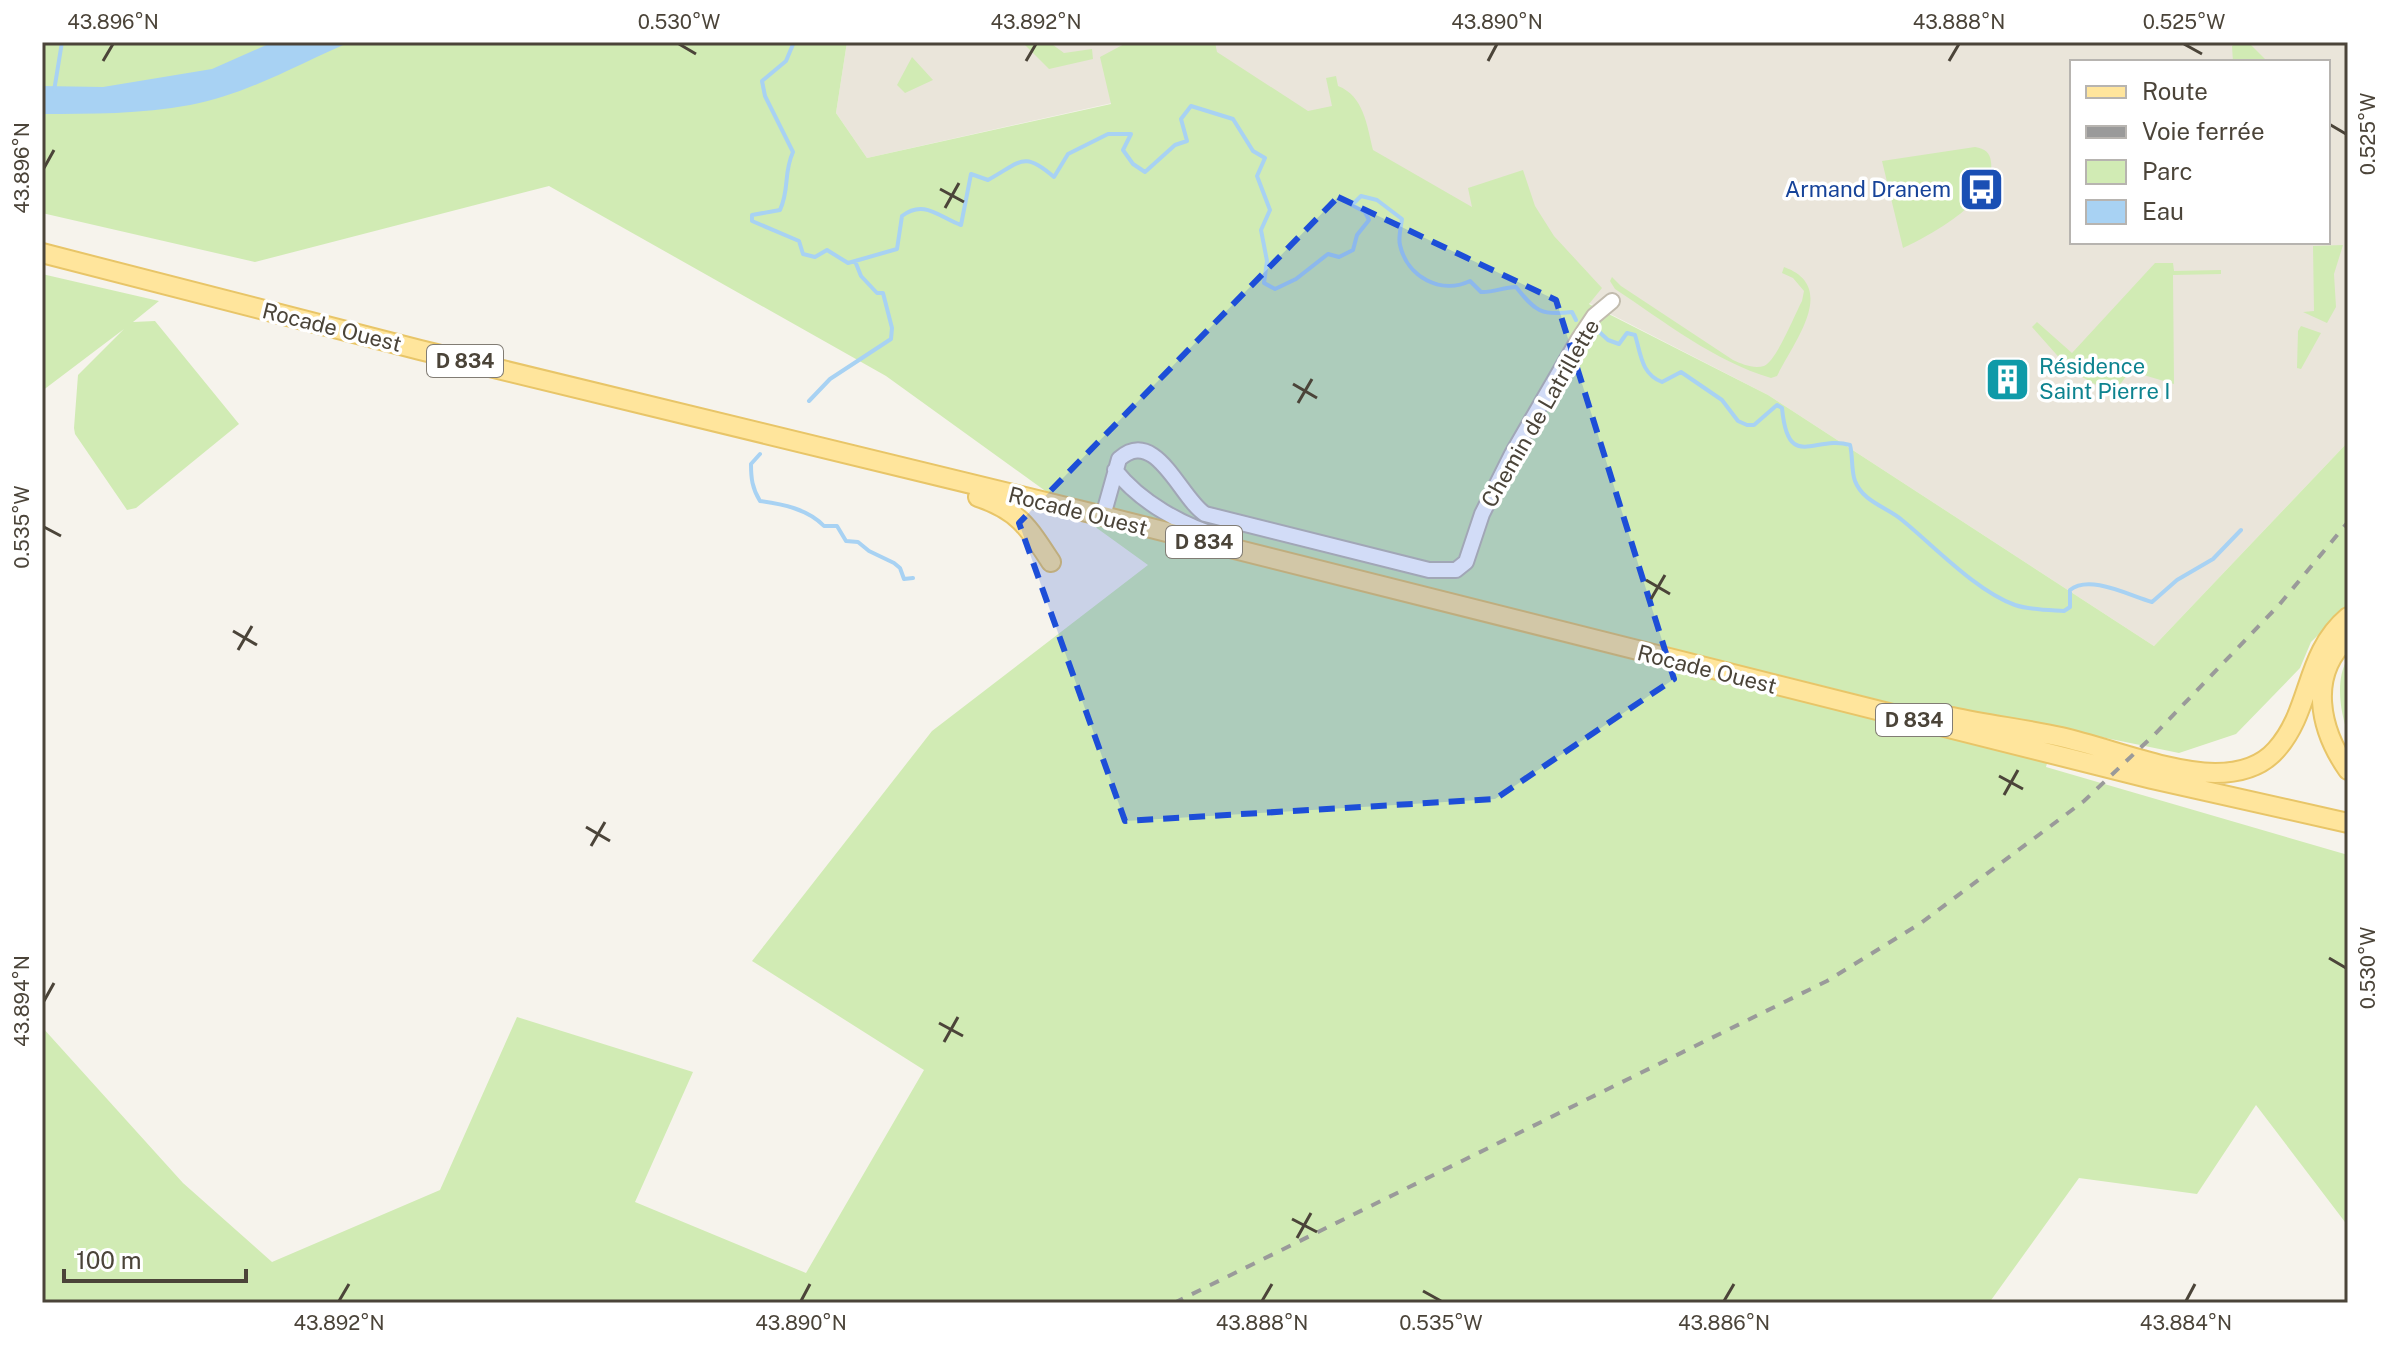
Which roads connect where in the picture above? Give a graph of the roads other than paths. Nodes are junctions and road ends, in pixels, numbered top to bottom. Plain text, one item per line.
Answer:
1 (42, 253) edge
2 (1612, 301) dead end
3 (889, 465) junction
4 (1115, 470) junction
5 (1103, 516) junction
6 (1051, 562) dead end
7 (1304, 569) junction
8 (1480, 612) junction
9 (2348, 617) edge
10 (2348, 638) edge
11 (2348, 770) edge
12 (2348, 823) edge

1 - 3 main road, Rocade Ouest / D 834
2 - 4 street, Chemin de Latrillette
3 - 5 main road, Rocade Ouest / D 834
3 - 6 main road
4 - 5 street
4 - 7 street
5 - 7 main road, Rocade Ouest / D 834
7 - 8 main road, Rocade Ouest / D 834
8 - 9 main road
8 - 12 main road, Rocade Ouest / D 834
10 - 11 main road

